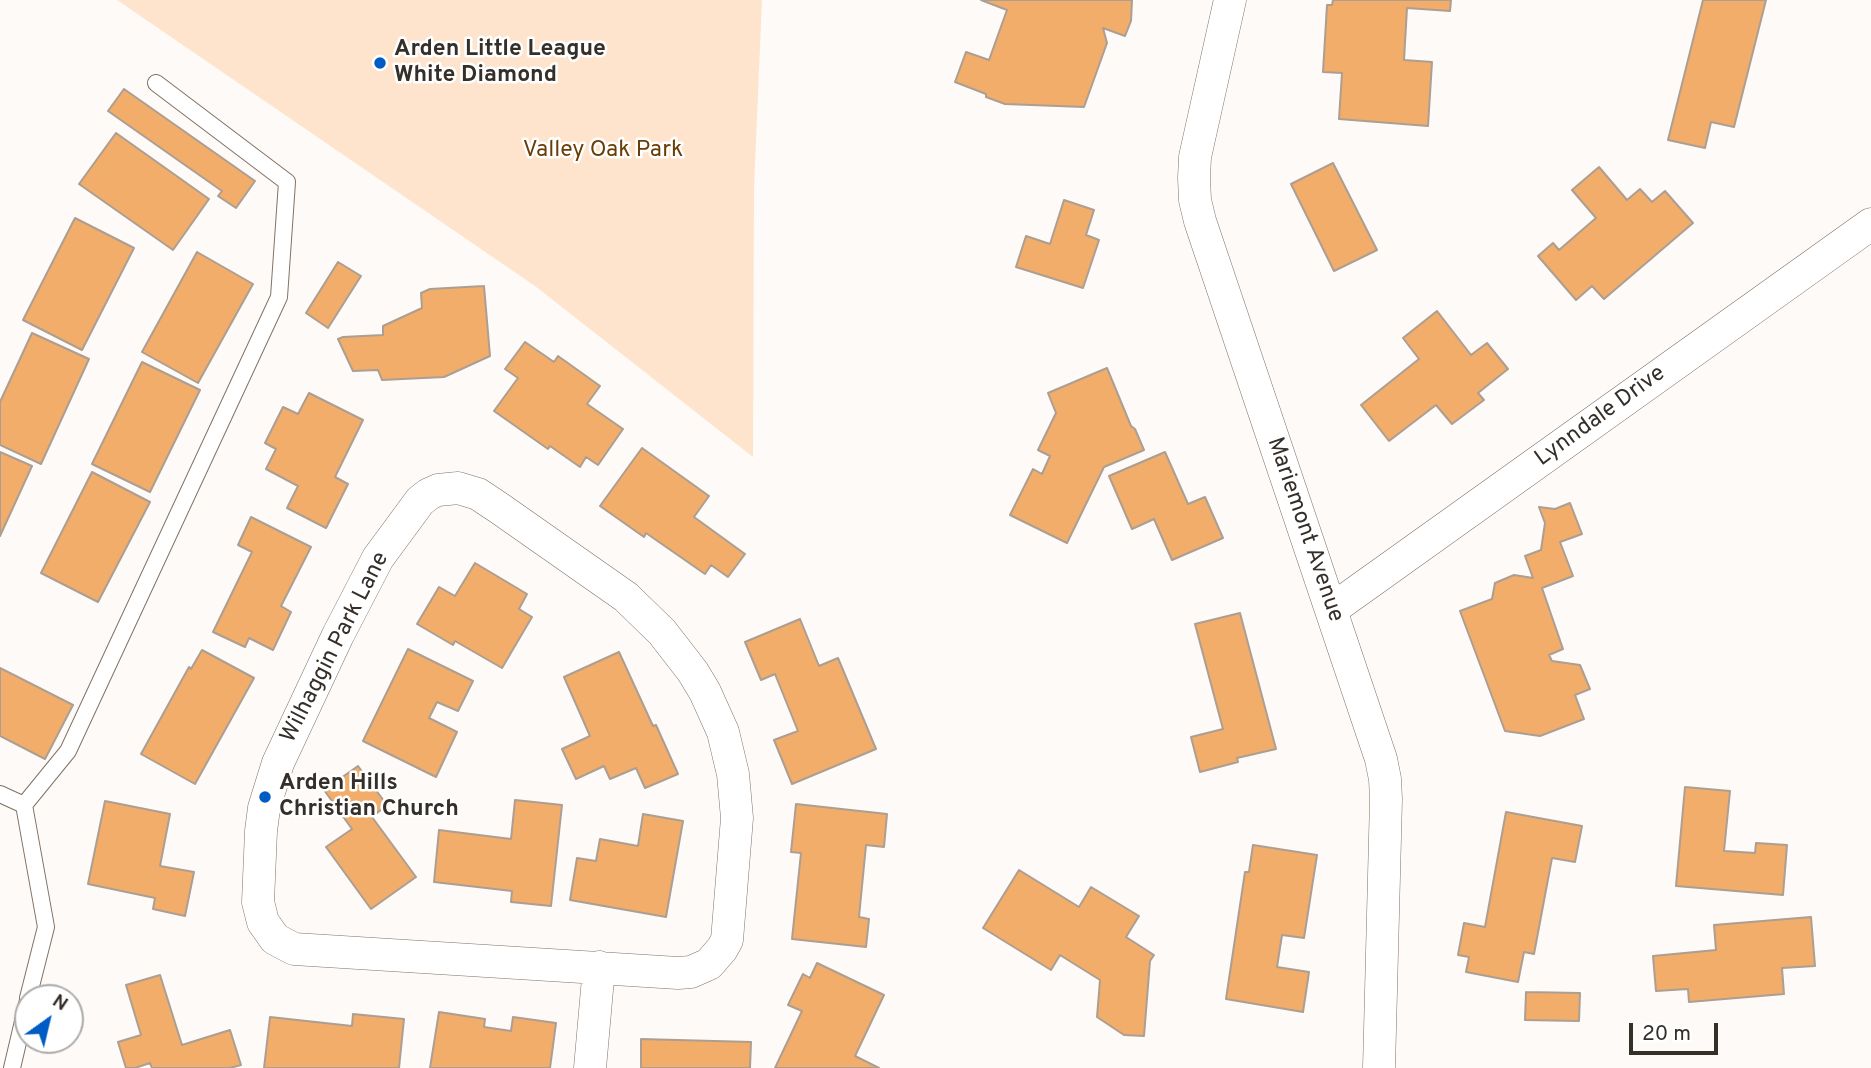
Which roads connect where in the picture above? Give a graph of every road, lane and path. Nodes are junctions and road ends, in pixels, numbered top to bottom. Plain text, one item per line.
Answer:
1 (1230, 0) edge
2 (156, 83) dead end
3 (1871, 224) edge
4 (1331, 610) junction
5 (0, 794) edge
6 (24, 805) junction
7 (599, 967) junction
8 (32, 984) edge
9 (590, 1068) edge
10 (1378, 1068) edge

1 - 4 street, Mariemont Avenue
2 - 6 lane
3 - 4 street, Lynndale Drive
4 - 10 street, Mariemont Avenue
5 - 6 lane
6 - 8 lane
7 - 7 street, Wilhaggin Park Lane
7 - 9 street

